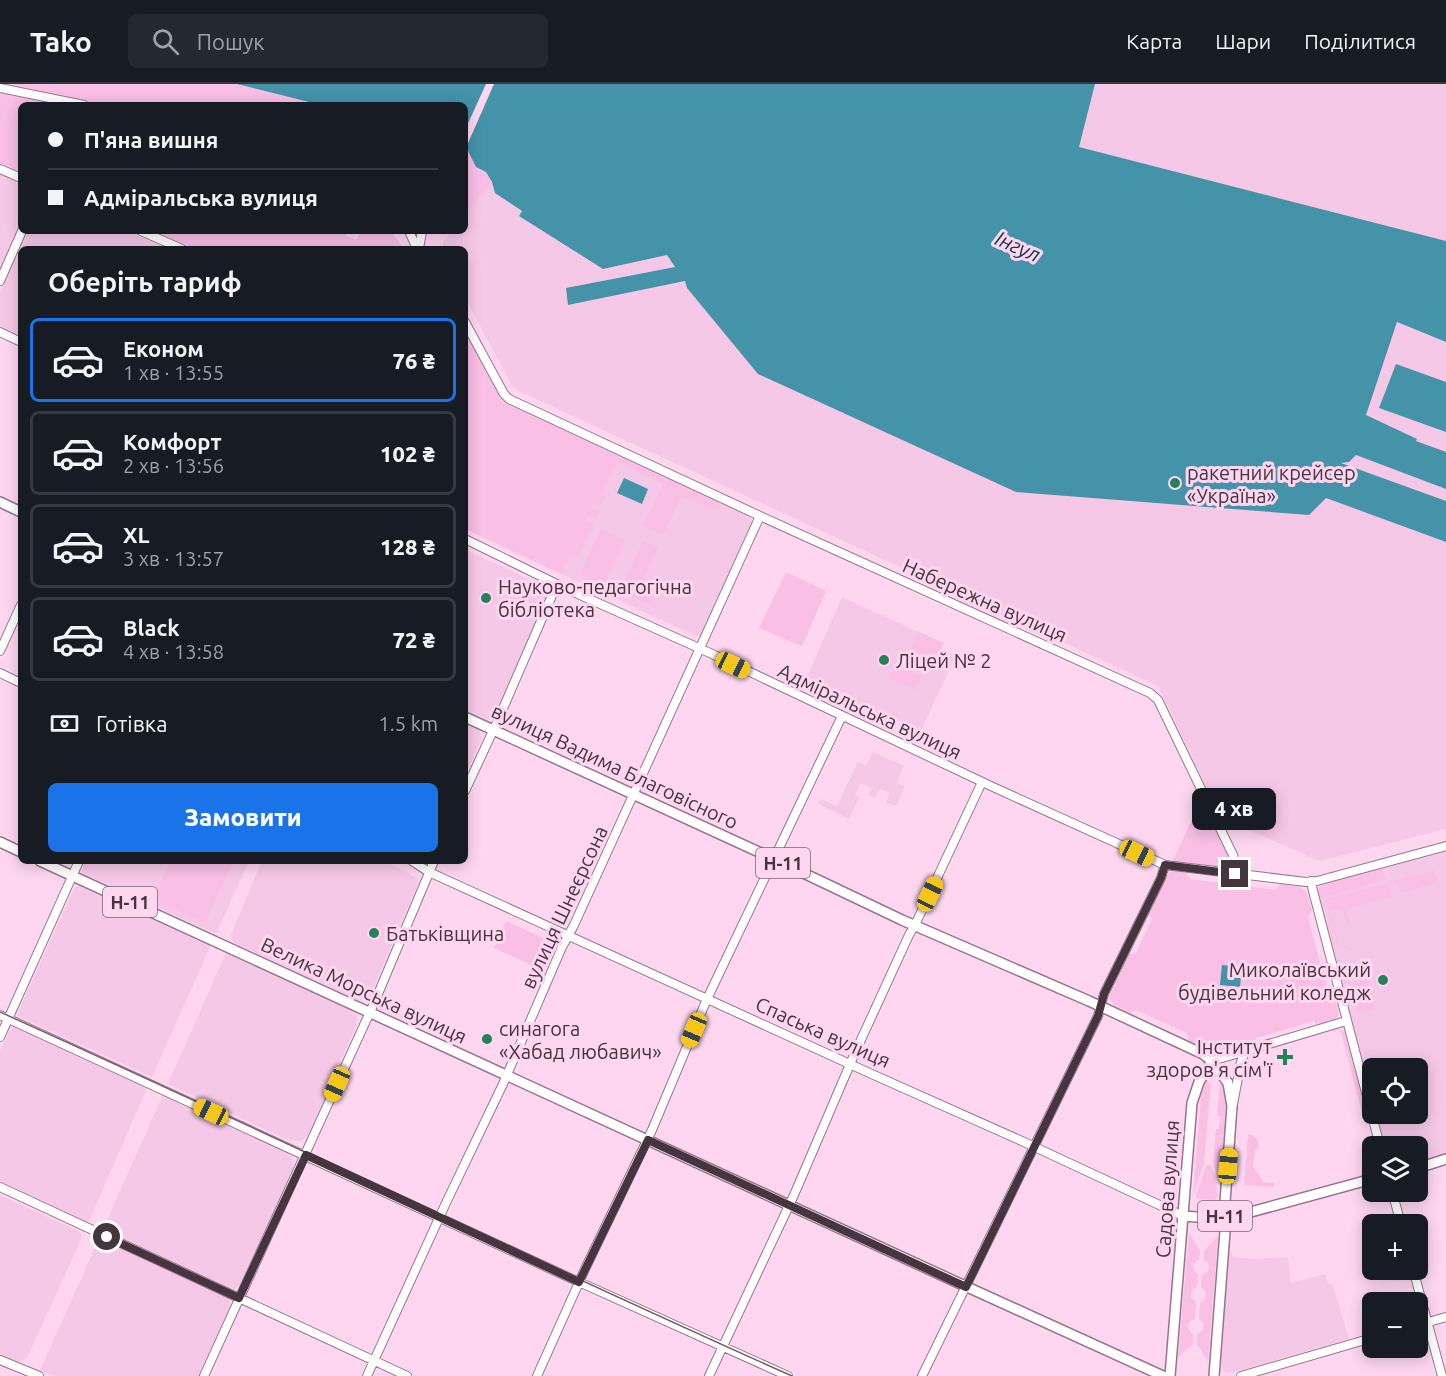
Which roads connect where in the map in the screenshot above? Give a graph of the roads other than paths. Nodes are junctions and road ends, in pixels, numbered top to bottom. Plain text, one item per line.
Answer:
1 (0, 88) edge
2 (69, 102) edge
3 (0, 169) edge
4 (18, 177) edge
5 (21, 234) edge
6 (148, 234) edge
7 (175, 246) edge
8 (0, 281) edge
9 (468, 328) edge
10 (0, 332) edge
11 (18, 341) edge
12 (0, 502) edge
13 (18, 511) edge
14 (760, 516) junction
15 (468, 540) edge
16 (557, 584) junction
17 (18, 612) edge
18 (700, 649) junction
19 (0, 651) edge
20 (0, 673) edge
21 (18, 682) edge
22 (842, 716) junction
23 (468, 718) edge
24 (493, 730) junction
25 (982, 782) junction
26 (468, 784) edge
27 (633, 795) junction
28 (0, 842) edge
29 (1446, 846) edge
30 (18, 851) edge
31 (774, 859) junction
32 (47, 864) edge
33 (79, 864) edge
34 (417, 864) edge
35 (433, 864) edge
36 (1165, 865) junction
37 (429, 872) junction
38 (1235, 874) junction
39 (73, 876) junction
40 (1311, 881) junction
41 (915, 925) junction
42 (569, 935) junction
43 (707, 999) junction
44 (1101, 1007) junction
45 (369, 1012) junction
46 (4, 1016) edge
47 (1346, 1022) junction
48 (0, 1036) edge
49 (1245, 1052) junction
50 (1212, 1061) junction
51 (850, 1064) junction
52 (507, 1075) junction
53 (1232, 1106) junction
54 (1377, 1136) edge
55 (648, 1140) junction
56 (1034, 1147) junction
57 (306, 1155) junction
58 (1446, 1159) edge
59 (1428, 1165) edge
60 (1362, 1182) edge
61 (0, 1187) edge
62 (789, 1205) junction
63 (1183, 1216) junction
64 (439, 1218) junction
65 (1225, 1220) junction
66 (579, 1282) junction
67 (966, 1287) junction
68 (239, 1298) junction
69 (1446, 1317) edge
70 (1428, 1323) edge
71 (1428, 1327) edge
72 (1362, 1341) edge
73 (722, 1347) junction
74 (0, 1360) edge
75 (374, 1361) junction
76 (39, 1376) edge
77 (204, 1376) edge
78 (367, 1376) edge
79 (406, 1376) edge
80 (537, 1376) edge
81 (709, 1376) edge
82 (788, 1376) edge
83 (922, 1376) edge
84 (1163, 1376) edge
85 (1170, 1376) edge
86 (1214, 1376) edge
87 (1241, 1376) edge
88 (1442, 1376) edge

1 - 2 street
3 - 4 street
5 - 8 street
6 - 7 street
9 - 14 street, Набережна вулиця
10 - 11 street
12 - 13 main road
14 - 18 street, вулиця Шнеєрсона
14 - 38 street, Набережна вулиця
15 - 16 street, Адміральська вулиця
16 - 18 street, Адміральська вулиця
16 - 24 street
17 - 19 street
18 - 22 street, Адміральська вулиця
18 - 27 street, вулиця Шнеєрсона
20 - 21 street
22 - 25 street, Адміральська вулиця
22 - 31 street
23 - 24 main road, вулиця Вадима Благовісного / Н-11
24 - 26 street
24 - 27 main road, вулиця Вадима Благовісного / Н-11
25 - 36 street, Адміральська вулиця
25 - 41 street
27 - 31 main road, вулиця Вадима Благовісного / Н-11
27 - 42 street, вулиця Шнеєрсона
28 - 30 main road
29 - 40 street
31 - 41 main road, вулиця Вадима Благовісного / Н-11
31 - 43 street
32 - 39 main road, Велика Морська вулиця / Н-11
33 - 39 street
34 - 37 street, Спаська вулиця
35 - 37 street
36 - 38 street, Адміральська вулиця
36 - 44 street
37 - 42 street, Спаська вулиця
37 - 45 street
38 - 40 street
39 - 45 main road, Велика Морська вулиця / Н-11
39 - 46 street
40 - 47 street
41 - 44 main road, вулиця Вадима Благовісного / Н-11
41 - 51 street
42 - 43 street, Спаська вулиця
42 - 52 street, вулиця Шнеєрсона
43 - 51 street, Спаська вулиця
43 - 55 street
44 - 50 main road, вулиця Вадима Благовісного / Н-11
44 - 56 street
45 - 52 main road, Велика Морська вулиця / Н-11
45 - 57 street
46 - 48 street
46 - 57 street
47 - 49 street
47 - 54 street
49 - 50 street
49 - 53 street
50 - 53 main road, Н-11
50 - 63 main road, Садова вулиця
51 - 56 street, Спаська вулиця
51 - 62 street
52 - 55 main road, Велика Морська вулиця / Н-11
52 - 64 street, вулиця Шнеєрсона
53 - 65 main road, Н-11
55 - 62 main road, Велика Морська вулиця / Н-11
55 - 66 street
56 - 63 street, Спаська вулиця
56 - 67 street
57 - 64 street
57 - 68 street
58 - 59 main road
60 - 65 main road
61 - 68 street
62 - 67 main road, Велика Морська вулиця / Н-11
62 - 73 street
63 - 65 main road, Спаська вулиця
63 - 85 main road, Садова вулиця
64 - 66 street
64 - 75 street, вулиця Шнеєрсона
65 - 86 main road, Н-11
66 - 73 street
66 - 80 street
67 - 83 street
67 - 84 main road, Велика Морська вулиця / Н-11
68 - 75 street
68 - 77 street
69 - 70 street
71 - 88 street
72 - 87 street
73 - 81 street
73 - 82 street
74 - 76 street
75 - 78 street, вулиця Шнеєрсона
75 - 79 street

